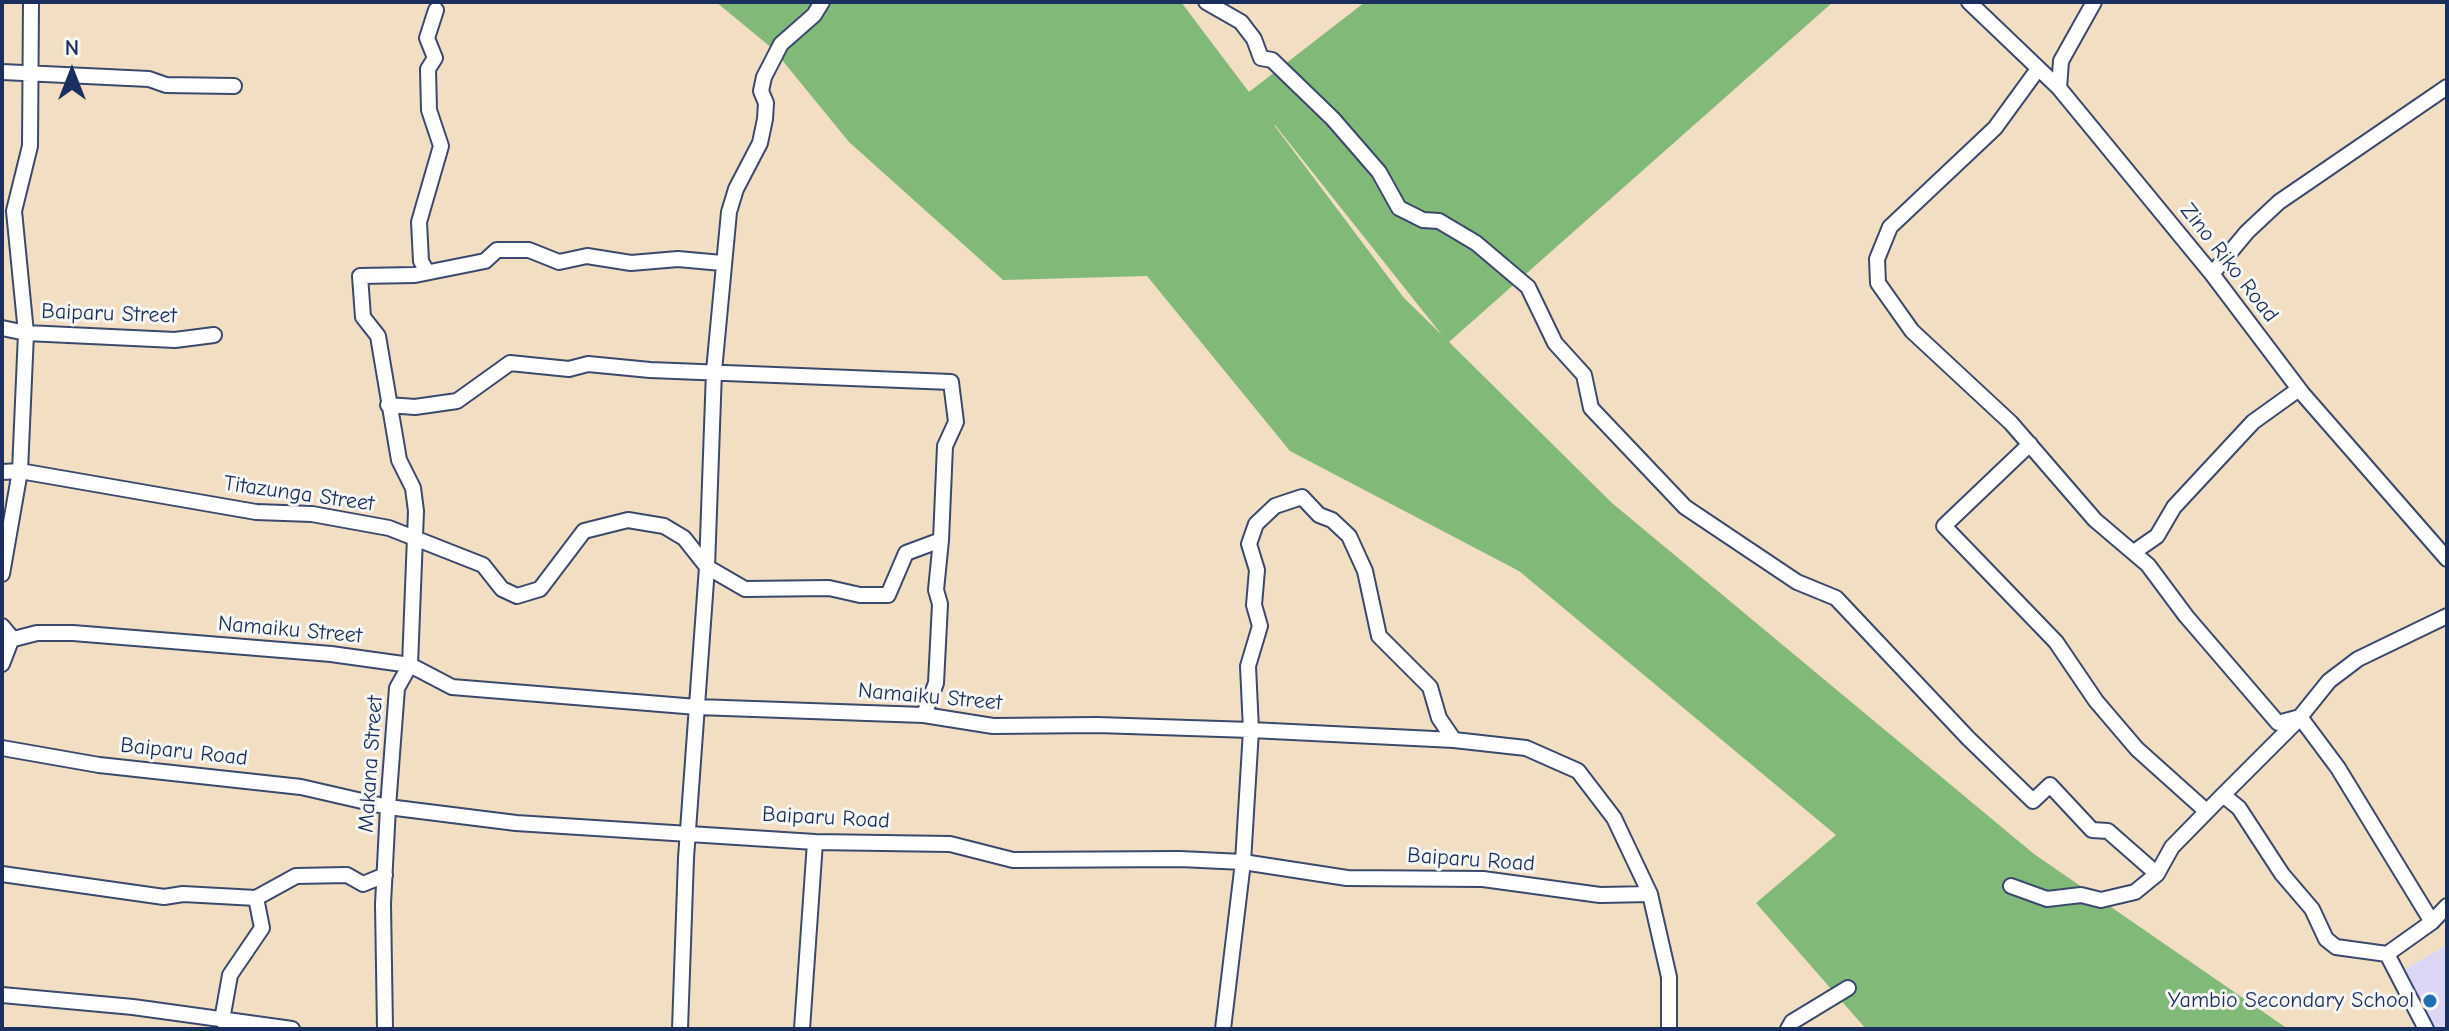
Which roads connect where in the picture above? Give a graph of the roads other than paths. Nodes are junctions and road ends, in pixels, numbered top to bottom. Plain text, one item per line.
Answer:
1 (31, 2) edge
2 (1206, 2) edge
3 (1969, 2) edge
4 (2094, 2) edge
5 (818, 4) edge
6 (436, 10) dead end
7 (2038, 69) junction
8 (2, 72) edge
9 (33, 73) junction
10 (234, 86) dead end
11 (2447, 87) edge
12 (2059, 88) junction
13 (8, 209) edge
14 (722, 263) junction
15 (427, 272) junction
16 (2212, 274) junction
17 (2, 328) edge
18 (26, 333) junction
19 (214, 335) dead end
20 (714, 371) junction
21 (2299, 389) junction
22 (388, 405) junction
23 (2030, 444) junction
24 (20, 471) junction
25 (2, 472) edge
26 (414, 535) junction
27 (941, 540) junction
28 (2134, 552) junction
29 (2447, 559) edge
30 (707, 567) junction
31 (2, 574) edge
32 (2447, 616) edge
33 (5, 636) edge
34 (2, 664) edge
35 (410, 665) junction
36 (697, 707) junction
37 (924, 715) junction
38 (2300, 717) junction
39 (1251, 730) junction
40 (1454, 740) junction
41 (2, 748) edge
42 (2223, 795) junction
43 (388, 807) junction
44 (2205, 810) junction
45 (690, 832) junction
46 (815, 842) junction
47 (1243, 862) junction
48 (2, 874) edge
49 (2157, 874) junction
50 (385, 875) junction
51 (2011, 886) dead end
52 (1650, 894) junction
53 (256, 898) junction
54 (2447, 906) edge
55 (2432, 922) junction
56 (2387, 954) junction
57 (1848, 988) dead end
58 (2, 995) edge
59 (226, 1024) edge
60 (292, 1029) edge
61 (385, 1029) edge
62 (680, 1029) edge
63 (802, 1029) edge
64 (1223, 1029) edge
65 (1669, 1029) edge
66 (1788, 1029) edge
67 (2426, 1029) edge

1 - 9 street
2 - 49 street
3 - 7 street, Zino Riko Road
4 - 12 street
5 - 14 street
6 - 15 street
7 - 12 street, Zino Riko Road
7 - 23 street
8 - 9 street
9 - 10 street
9 - 13 street
11 - 16 street
12 - 16 street, Zino Riko Road
13 - 18 street
14 - 15 street
14 - 20 street
15 - 22 street, Makana Street
16 - 21 street, Zino Riko Road
17 - 18 street, Baiparu Street
18 - 19 street, Baiparu Street
18 - 24 street
20 - 22 street
20 - 27 street
20 - 30 street
21 - 28 street
21 - 29 street, Zino Riko Road
22 - 26 street, Makana Street
23 - 28 street
23 - 44 street
24 - 25 street, Titazunga Street
24 - 26 street, Titazunga Street
24 - 31 street
26 - 30 street, Titazunga Street
26 - 35 street, Makana Street
27 - 30 street, Titazunga Street
27 - 37 street
28 - 38 street
30 - 36 street
32 - 38 street
33 - 34 street
33 - 35 street, Namaiku Street
35 - 36 street, Namaiku Street
35 - 43 street, Makana Street
36 - 37 street, Namaiku Street
36 - 45 street
37 - 39 street, Namaiku Street
38 - 42 street
38 - 55 street
39 - 40 street, Namaiku Street
39 - 40 street
39 - 47 street
40 - 52 street, Namaiku Street
41 - 43 street, Baiparu Road
42 - 44 street
42 - 56 street
43 - 45 street, Baiparu Road
43 - 50 street, Makana Street
44 - 49 street
45 - 46 street, Baiparu Road
45 - 62 street
46 - 47 street, Baiparu Road
46 - 63 street
47 - 52 street, Baiparu Road
47 - 64 street
48 - 53 street
49 - 51 street
50 - 53 street
50 - 61 street, Makana Street
52 - 65 street, Namaiku Street
53 - 59 street
54 - 55 street
55 - 56 street
56 - 67 street
57 - 66 street
58 - 59 street
59 - 60 street

